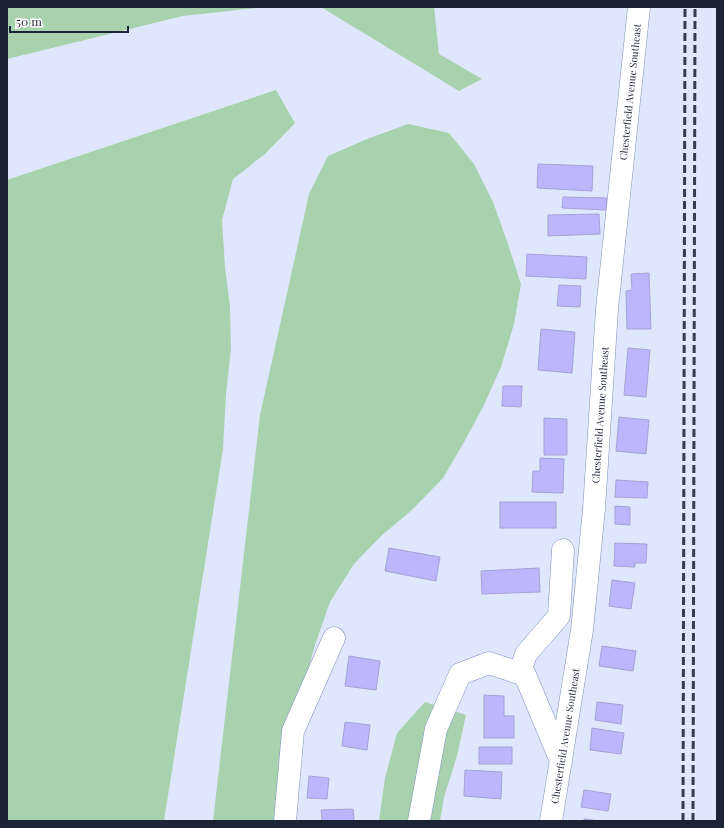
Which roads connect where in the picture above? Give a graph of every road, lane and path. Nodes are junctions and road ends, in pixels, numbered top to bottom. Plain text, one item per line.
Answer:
1 (639, 7) edge
2 (563, 550) dead end
3 (334, 638) dead end
4 (520, 673) junction
5 (561, 761) junction
6 (285, 821) edge
7 (419, 821) edge
8 (551, 821) edge

1 - 5 street, Chesterfield Avenue Southeast
2 - 4 street
3 - 6 street
4 - 5 street
4 - 7 street
5 - 8 street, Chesterfield Avenue Southeast

